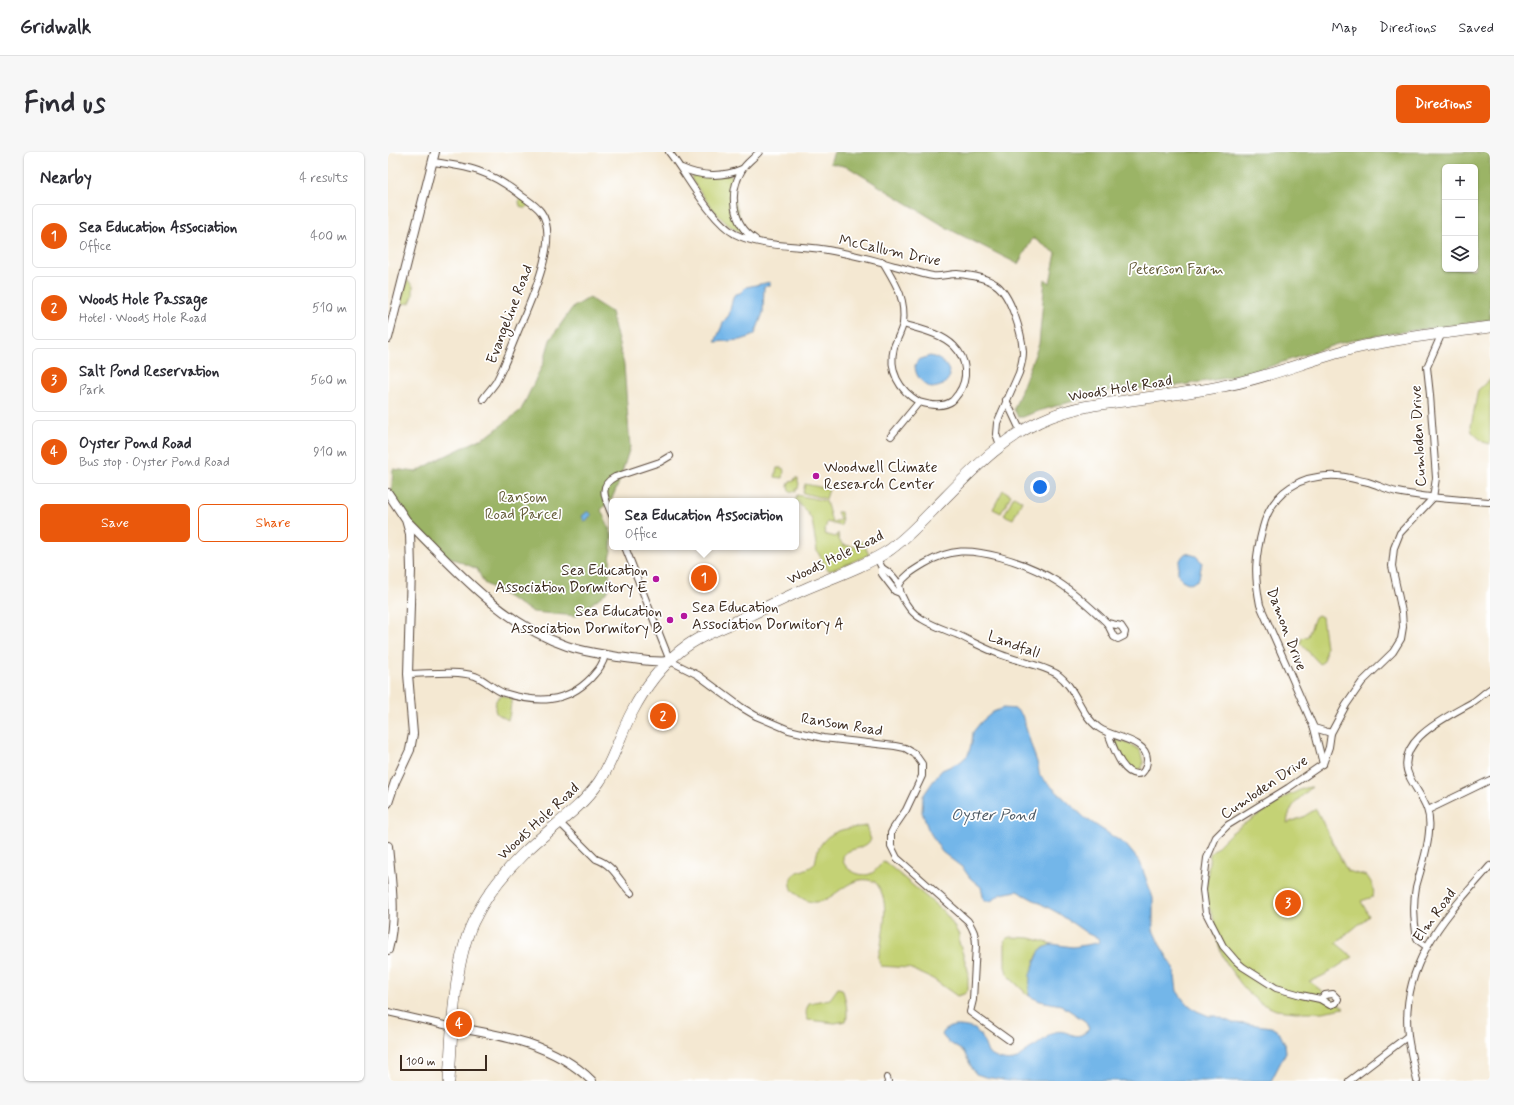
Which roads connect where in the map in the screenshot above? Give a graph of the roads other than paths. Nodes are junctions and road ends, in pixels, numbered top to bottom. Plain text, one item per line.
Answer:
1 (435, 152) edge
2 (669, 152) edge
3 (759, 152) edge
4 (433, 162) junction
5 (681, 168) junction
6 (742, 169) junction
7 (759, 242) junction
8 (883, 262) junction
9 (903, 324) junction
10 (1490, 327) edge
11 (1442, 333) junction
12 (388, 338) edge
13 (483, 398) dead end
14 (1006, 400) junction
15 (919, 402) junction
16 (1021, 432) junction
17 (891, 436) dead end
18 (1000, 445) junction
19 (670, 456) dead end
20 (388, 493) edge
21 (1433, 498) junction
22 (1490, 502) edge
23 (609, 507) edge
24 (406, 520) junction
25 (626, 550) edge
26 (877, 558) junction
27 (882, 568) junction
28 (899, 585) junction
29 (900, 593) junction
30 (1107, 623) dead end
31 (605, 655) junction
32 (670, 661) junction
33 (408, 674) junction
34 (1490, 689) edge
35 (1314, 728) junction
36 (1108, 733) junction
37 (1331, 733) junction
38 (1323, 764) junction
39 (1490, 780) edge
40 (388, 803) edge
41 (1428, 810) junction
42 (560, 823) junction
43 (388, 846) edge
44 (1490, 866) edge
45 (631, 893) dead end
46 (1426, 946) junction
47 (388, 950) edge
48 (1320, 999) dead end
49 (388, 1012) edge
50 (453, 1027) junction
51 (1408, 1036) junction
52 (1009, 1040) dead end
53 (449, 1081) edge
54 (592, 1081) edge
55 (1349, 1081) edge
56 (1417, 1081) edge

1 - 4 main road
2 - 5 street, McCallum Drive
3 - 6 street
4 - 12 main road
4 - 13 street, Evangeline Road
5 - 6 street
5 - 7 street, McCallum Drive
6 - 7 street
7 - 8 street, McCallum Drive
8 - 9 street
8 - 14 street, McCallum Drive
9 - 15 street
9 - 15 street
10 - 11 highway, Woods Hole Road
11 - 16 highway, Woods Hole Road
11 - 21 street, Cumloden Drive
14 - 16 street
14 - 18 street, McCallum Drive
15 - 17 street
16 - 18 highway, Woods Hole Road
18 - 26 highway, Woods Hole Road
19 - 23 street
20 - 24 main road
21 - 22 street, Damon Drive
21 - 35 street, Damon Drive
21 - 37 street, Cumloden Drive
24 - 31 main road, Ransom Road
24 - 33 main road
25 - 32 street
26 - 27 street, Landfall
26 - 32 highway, Woods Hole Road
27 - 28 street, Landfall
27 - 29 street, Landfall
28 - 29 street, Landfall
28 - 30 street
29 - 36 street, Landfall
31 - 32 main road, Ransom Road
31 - 33 street
32 - 42 highway, Woods Hole Road
32 - 52 street, Ransom Road
33 - 40 main road
34 - 41 street
35 - 37 street
35 - 38 street, Damon Drive
36 - 36 street, Landfall
37 - 38 street, Cumloden Drive
38 - 48 street, Cumloden Drive
39 - 41 street
41 - 46 street
42 - 45 street
42 - 50 highway, Woods Hole Road
43 - 47 main road
44 - 46 street, Elm Road
46 - 51 street, Elm Road
49 - 50 street
50 - 53 highway, Woods Hole Road
50 - 54 main road
51 - 55 street
51 - 56 street, Elm Road

